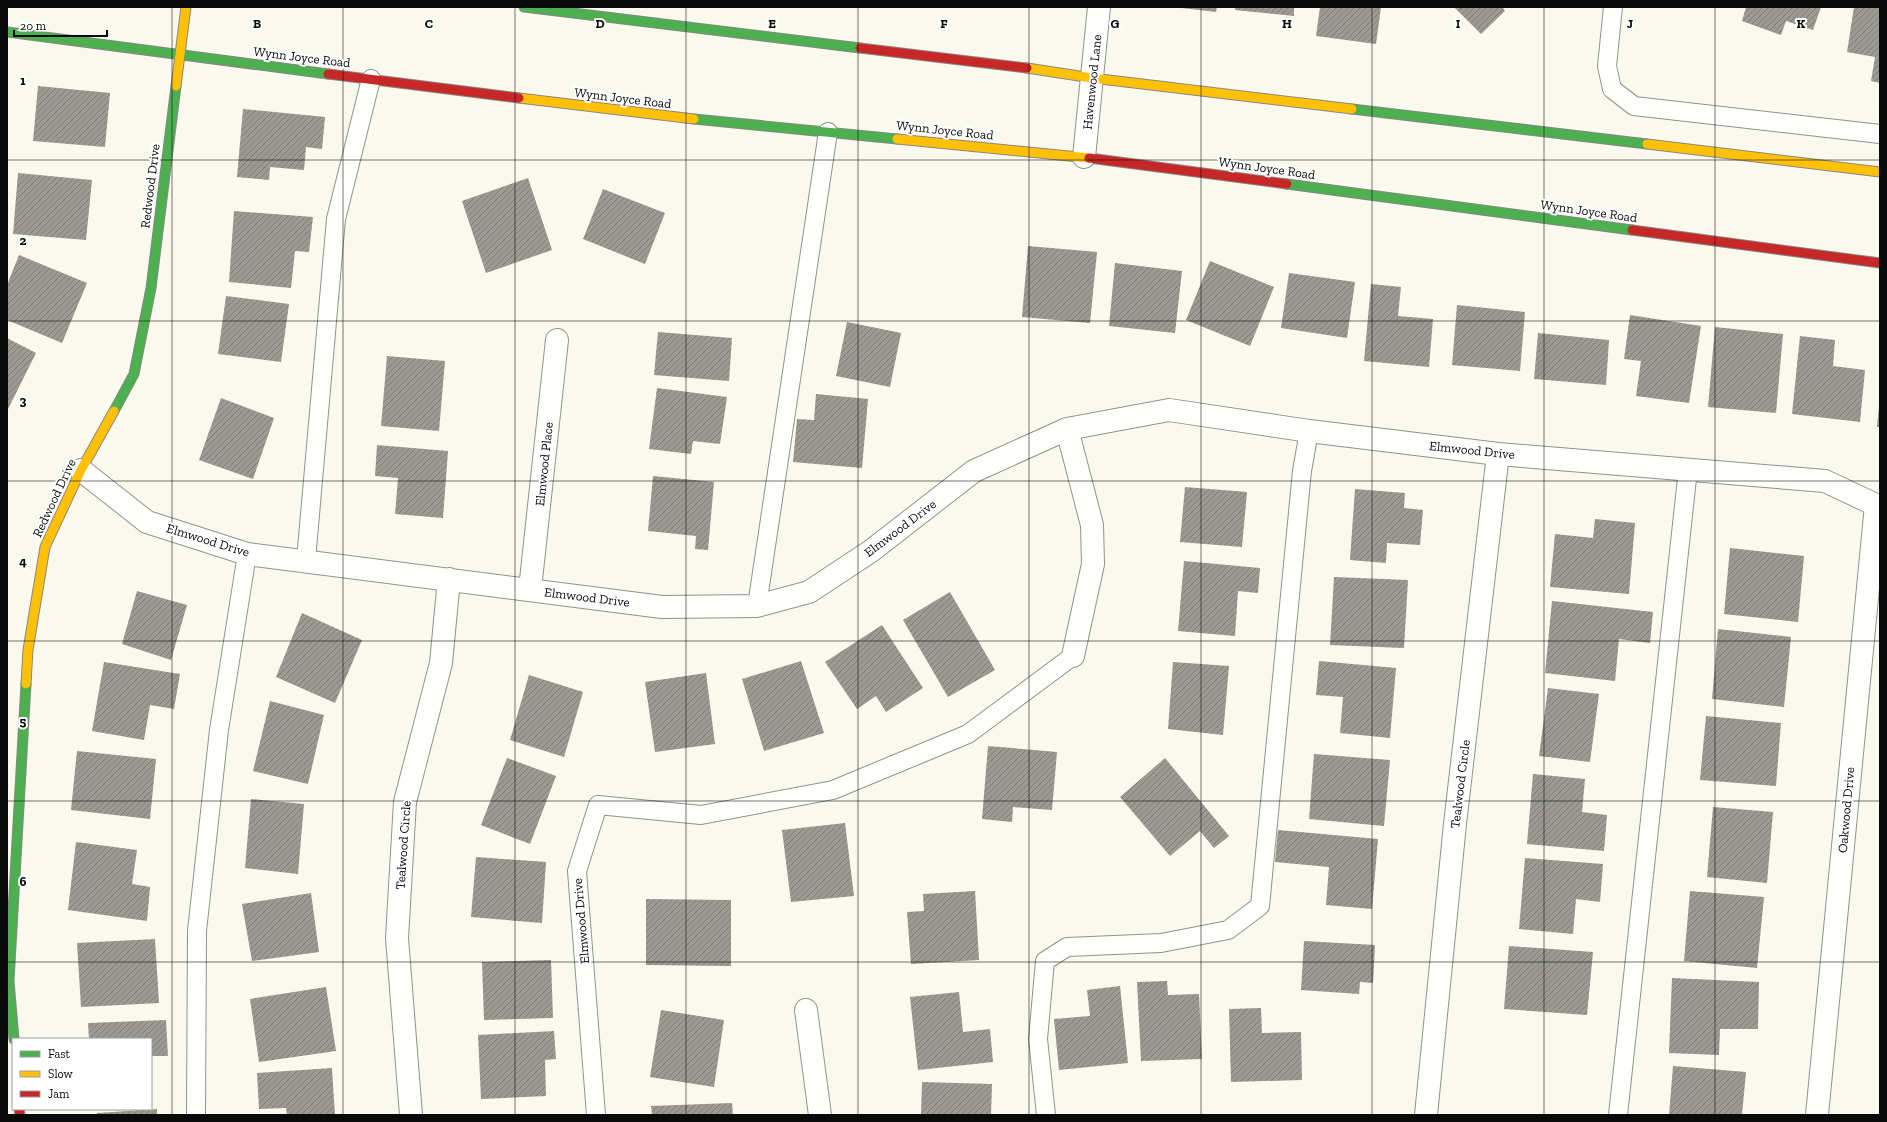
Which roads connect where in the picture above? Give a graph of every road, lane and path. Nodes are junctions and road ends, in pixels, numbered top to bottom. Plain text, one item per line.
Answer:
1 (186, 7) edge
2 (524, 7) edge
3 (1099, 7) edge
4 (1613, 7) edge
5 (8, 35) edge
6 (179, 54) junction
7 (1092, 78) junction
8 (371, 79) junction
9 (828, 132) junction
10 (1880, 134) edge
11 (1084, 157) junction
12 (1880, 172) edge
13 (1880, 263) edge
14 (557, 340) dead end
15 (1067, 429) junction
16 (1309, 431) junction
17 (1498, 454) junction
18 (1688, 469) junction
19 (81, 470) junction
20 (1876, 504) joint
21 (247, 554) junction
22 (306, 560) junction
23 (449, 579) junction
24 (530, 589) junction
25 (757, 606) junction
26 (1073, 656) joint
27 (806, 1010) dead end
28 (14, 1038) edge
29 (196, 1115) edge
30 (412, 1115) edge
31 (596, 1115) edge
32 (820, 1115) edge
33 (1046, 1115) edge
34 (1426, 1115) edge
35 (1618, 1115) edge
36 (1817, 1115) edge

1 - 6 main road, Redwood Drive
2 - 7 main road
3 - 7 street, Havenwood Lane
4 - 10 lane
5 - 6 main road, Wynn Joyce Road
6 - 8 main road, Wynn Joyce Road
6 - 19 main road, Redwood Drive
7 - 11 street, Havenwood Lane
7 - 12 main road
8 - 9 main road, Wynn Joyce Road
8 - 22 lane
9 - 11 main road, Wynn Joyce Road
9 - 25 lane
11 - 13 main road, Wynn Joyce Road
14 - 24 street, Elmwood Place
15 - 16 street, Elmwood Drive
15 - 25 street, Elmwood Drive
15 - 26 street, Elmwood Drive
16 - 17 street, Elmwood Drive
16 - 33 lane
17 - 18 street, Elmwood Drive
17 - 34 street, Tealwood Circle
18 - 20 street, Elmwood Drive
18 - 35 lane
19 - 21 street, Elmwood Drive
19 - 28 main road, Redwood Drive
20 - 36 street, Oakwood Drive
21 - 22 street, Elmwood Drive
21 - 29 lane
22 - 23 street, Elmwood Drive
23 - 24 street, Elmwood Drive
23 - 30 street, Tealwood Circle
24 - 25 street, Elmwood Drive
26 - 31 lane, Elmwood Drive
27 - 32 street

